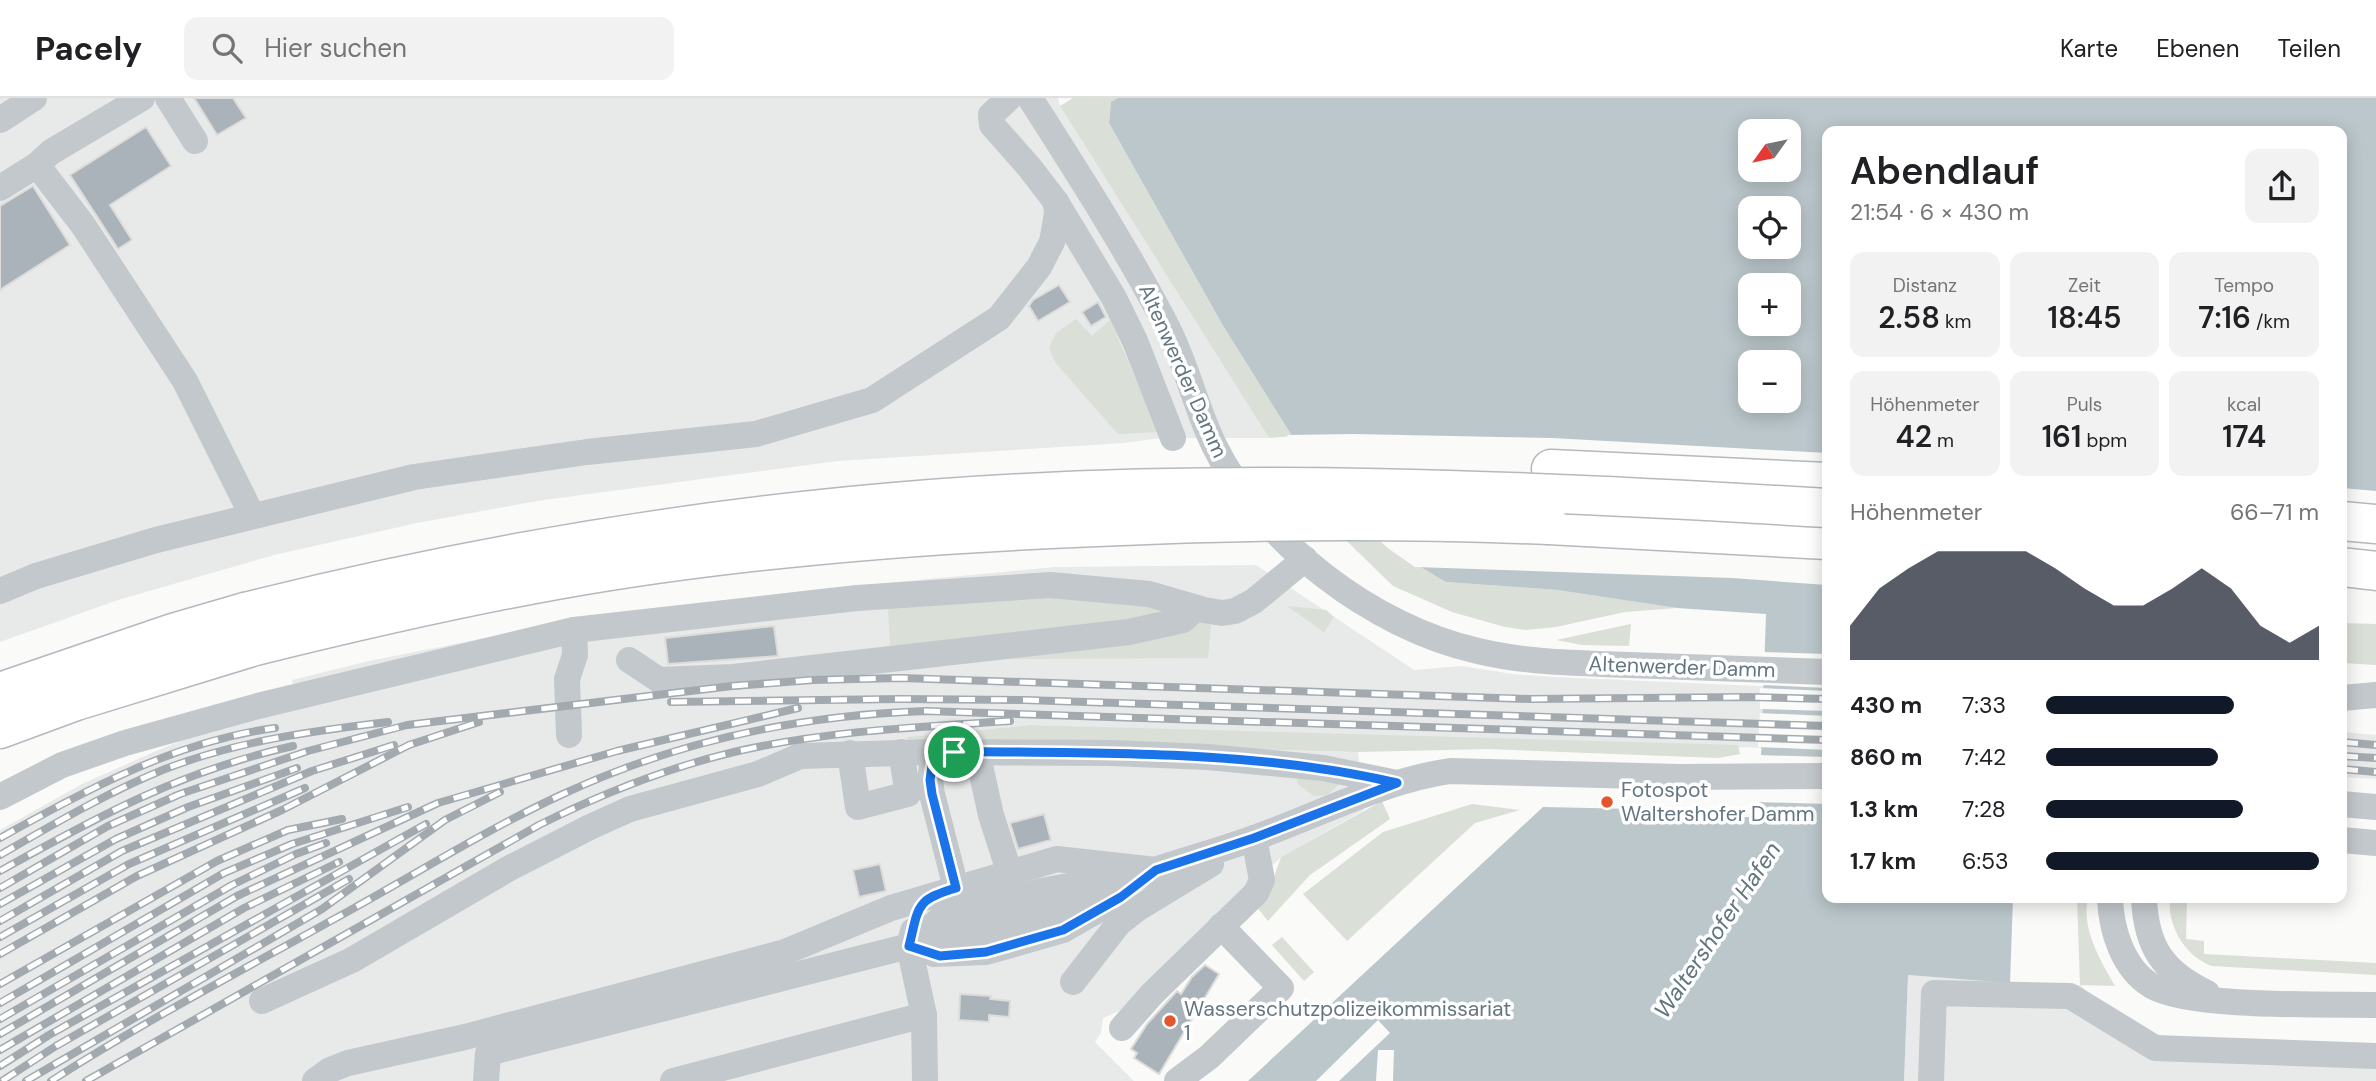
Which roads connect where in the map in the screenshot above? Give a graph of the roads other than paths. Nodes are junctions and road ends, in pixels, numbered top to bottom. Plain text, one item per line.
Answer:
1 (34, 98) edge
2 (142, 98) edge
3 (167, 98) edge
4 (1009, 98) edge
5 (1030, 98) edge
6 (0, 120) edge
7 (195, 141) dead end
8 (37, 165) junction
9 (5, 175) edge
10 (1056, 202) junction
11 (1173, 438) dead end
12 (1822, 482) edge
13 (1822, 508) edge
14 (252, 515) junction
15 (2347, 521) edge
16 (2376, 524) edge
17 (1822, 540) edge
18 (2347, 541) edge
19 (2376, 544) edge
20 (1305, 559) junction
21 (2347, 568) edge
22 (2376, 571) edge
23 (0, 591) edge
24 (1196, 608) junction
25 (574, 631) junction
26 (629, 660) dead end
27 (0, 669) edge
28 (1822, 672) edge
29 (0, 692) edge
30 (2376, 695) edge
31 (2347, 698) edge
32 (2347, 699) edge
33 (2376, 702) edge
34 (0, 729) edge
35 (569, 735) dead end
36 (849, 752) junction
37 (901, 752) junction
38 (955, 752) junction
39 (1822, 776) edge
40 (1397, 783) junction
41 (0, 797) edge
42 (2347, 804) edge
43 (2376, 807) edge
44 (1254, 838) junction
45 (2347, 840) edge
46 (2376, 843) edge
47 (1156, 870) junction
48 (1009, 871) junction
49 (965, 885) junction
50 (930, 896) junction
51 (2111, 903) edge
52 (2145, 903) edge
53 (1221, 926) junction
54 (909, 946) junction
55 (1073, 982) dead end
56 (262, 1000) dead end
57 (2221, 1000) junction
58 (2376, 1005) edge
59 (924, 1015) junction
60 (1122, 1028) dead end
61 (434, 1052) junction
62 (2376, 1056) edge
63 (315, 1081) edge
64 (349, 1081) edge
65 (486, 1081) edge
66 (673, 1081) edge
67 (925, 1081) edge
68 (1177, 1081) edge
69 (1931, 1081) edge

1 - 6 street
2 - 8 street
3 - 7 street
4 - 10 street
5 - 20 street, Altenwerder Damm
8 - 9 street
8 - 14 street
10 - 11 street
10 - 14 street
12 - 27 highway
13 - 29 highway, bridge
14 - 23 street
15 - 16 highway
17 - 34 highway, bridge
18 - 19 highway
20 - 24 street
20 - 28 street, Altenwerder Damm
21 - 22 highway
24 - 25 street
24 - 26 street
25 - 35 street
25 - 41 street
30 - 31 street
32 - 33 street
36 - 37 street
36 - 37 street
36 - 56 street
37 - 38 street
38 - 40 street
38 - 48 street
38 - 49 street
39 - 40 street
40 - 44 street
42 - 43 street
44 - 47 street
44 - 53 street
44 - 55 street
45 - 46 street
47 - 48 street
47 - 54 street
47 - 54 street
48 - 49 street
49 - 50 street
50 - 54 street
50 - 61 street
51 - 57 street
52 - 57 street
53 - 60 street
53 - 68 street
54 - 59 street
54 - 65 street
57 - 58 street
59 - 66 street
59 - 67 street
61 - 63 street
61 - 64 street
62 - 69 street

